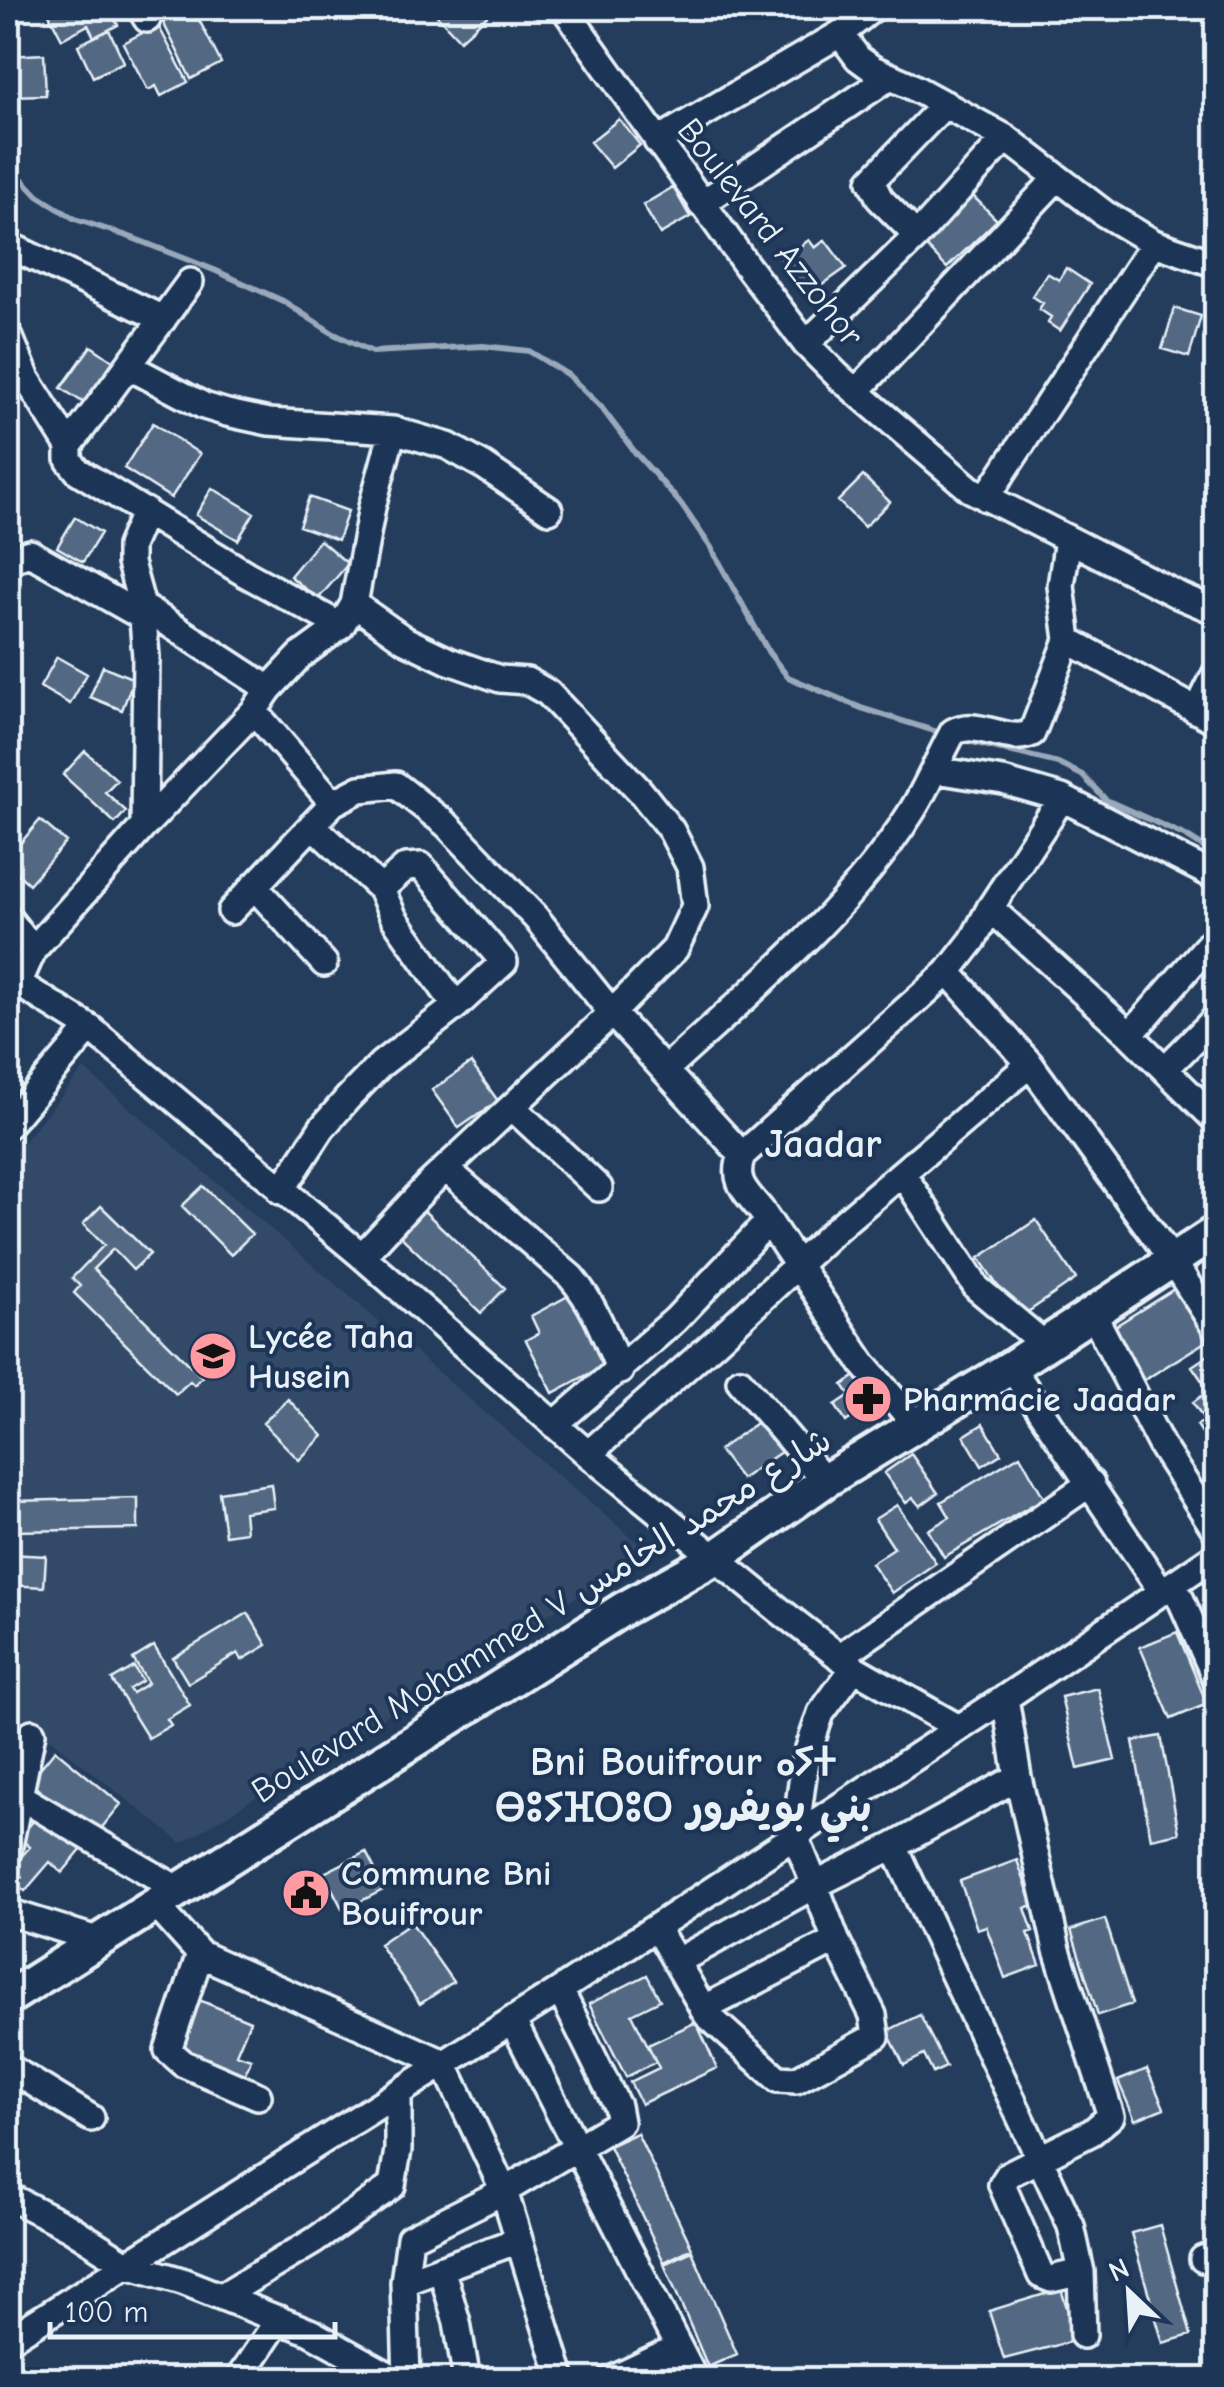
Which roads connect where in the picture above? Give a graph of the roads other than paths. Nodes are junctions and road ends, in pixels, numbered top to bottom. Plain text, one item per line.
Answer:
1 (564, 8) edge
2 (873, 8) edge
3 (840, 34) junction
4 (888, 78) junction
5 (944, 104) junction
6 (1006, 138) junction
7 (656, 141) junction
8 (1057, 178) junction
9 (700, 204) junction
10 (917, 236) junction
11 (1154, 243) junction
12 (8, 245) edge
13 (1216, 264) edge
14 (190, 282) dead end
15 (163, 319) junction
16 (8, 333) edge
17 (806, 344) junction
18 (128, 366) junction
19 (856, 392) junction
20 (393, 430) junction
21 (69, 446) junction
22 (986, 498) junction
23 (145, 510) junction
24 (548, 510) dead end
25 (1068, 539) junction
26 (8, 560) edge
27 (1216, 608) edge
28 (142, 612) junction
29 (348, 615) junction
30 (1068, 640) junction
31 (1216, 673) edge
32 (268, 689) junction
33 (254, 711) junction
34 (1207, 716) edge
35 (937, 766) junction
36 (1062, 798) junction
37 (333, 803) junction
38 (312, 825) junction
39 (144, 826) junction
40 (1216, 877) edge
41 (254, 886) junction
42 (381, 889) junction
43 (990, 908) junction
44 (231, 912) dead end
45 (8, 918) edge
46 (1216, 936) edge
47 (33, 950) junction
48 (324, 963) dead end
49 (948, 972) junction
50 (13, 980) edge
51 (456, 1006) junction
52 (612, 1013) junction
53 (1216, 1018) edge
54 (90, 1028) junction
55 (1130, 1034) junction
56 (1030, 1064) junction
57 (1164, 1069) junction
58 (666, 1070) junction
59 (512, 1107) junction
60 (1216, 1120) edge
61 (8, 1125) edge
62 (742, 1155) junction
63 (446, 1169) junction
64 (902, 1174) junction
65 (599, 1188) dead end
66 (281, 1191) junction
67 (768, 1222) junction
68 (1216, 1232) edge
69 (362, 1256) junction
70 (1172, 1260) junction
71 (797, 1266) junction
72 (1093, 1314) junction
73 (1216, 1329) edge
74 (1044, 1344) junction
75 (1011, 1367) junction
76 (620, 1371) junction
77 (740, 1381) dead end
78 (554, 1425) junction
79 (916, 1425) junction
80 (588, 1454) junction
81 (825, 1481) junction
82 (1091, 1483) junction
83 (1216, 1531) edge
84 (1216, 1555) edge
85 (715, 1558) junction
86 (1168, 1588) junction
87 (846, 1662) junction
88 (1216, 1679) edge
89 (1005, 1698) junction
90 (957, 1727) junction
91 (32, 1733) dead end
92 (1018, 1777) junction
93 (18, 1796) junction
94 (796, 1836) junction
95 (894, 1846) junction
96 (8, 1851) edge
97 (815, 1885) junction
98 (168, 1898) junction
99 (8, 1912) edge
100 (656, 1927) junction
101 (97, 1940) junction
102 (836, 1940) junction
103 (200, 1954) junction
104 (676, 1962) junction
105 (560, 1990) junction
106 (8, 1998) edge
107 (703, 2008) junction
108 (512, 2020) junction
109 (444, 2063) junction
110 (8, 2067) edge
111 (398, 2095) junction
112 (258, 2096) dead end
113 (91, 2118) dead end
114 (577, 2148) junction
115 (1040, 2159) junction
116 (504, 2191) junction
117 (8, 2196) edge
118 (518, 2240) junction
119 (128, 2264) junction
120 (441, 2268) junction
121 (1081, 2272) junction
122 (404, 2282) junction
123 (222, 2296) junction
124 (280, 2319) junction
125 (1084, 2334) dead end
126 (8, 2340) edge
127 (678, 2348) junction
128 (238, 2380) edge
129 (396, 2380) edge
130 (407, 2380) edge
131 (467, 2380) edge
132 (562, 2380) edge
133 (612, 2380) edge
134 (695, 2380) edge

1 - 7 street, Boulevard Azzohor
2 - 3 street
3 - 4 street
3 - 7 street
4 - 5 street
4 - 9 street
5 - 6 street
5 - 10 street
6 - 8 street
6 - 10 street
7 - 9 street, Boulevard Azzohor
8 - 11 street
8 - 19 street
9 - 17 street, Boulevard Azzohor
10 - 17 street
11 - 13 street
11 - 22 street
12 - 15 street
14 - 15 street
15 - 18 street
16 - 21 street
17 - 19 street, Boulevard Azzohor
18 - 20 street
18 - 21 street
19 - 22 street, Boulevard Azzohor
20 - 24 street
20 - 29 street
21 - 23 street
22 - 25 street, Boulevard Azzohor
23 - 28 street
23 - 29 street
25 - 27 street, Boulevard Azzohor
25 - 30 street
26 - 28 street
28 - 32 street
28 - 39 street
29 - 32 street
29 - 52 street
30 - 34 street
30 - 35 street
31 - 34 street
32 - 33 street
33 - 37 street
33 - 39 street
35 - 36 street
35 - 58 street
36 - 40 street
36 - 43 street
37 - 38 street
37 - 52 street
38 - 41 street
38 - 42 street
39 - 47 street
41 - 44 street
41 - 48 street
42 - 51 street
42 - 51 street
43 - 49 street
43 - 55 street
45 - 47 street
46 - 55 street
47 - 50 street
49 - 56 street
49 - 62 street
50 - 54 street
51 - 66 street
52 - 58 street
52 - 59 street
53 - 57 street
54 - 61 street
54 - 66 street
55 - 57 street
56 - 64 street
56 - 70 street
57 - 60 street
58 - 62 street
59 - 63 street
59 - 65 street
62 - 67 street
63 - 69 street
63 - 76 street
64 - 71 street
64 - 74 street
66 - 69 street
67 - 71 street
67 - 76 street
68 - 70 main road, Boulevard Mohammed V شارع محمد الخامس
69 - 78 street
70 - 72 main road, Boulevard Mohammed V شارع محمد الخامس
70 - 73 street
71 - 79 street
71 - 80 street
72 - 74 main road, Boulevard Mohammed V شارع محمد الخامس
72 - 83 street
74 - 75 main road, Boulevard Mohammed V شارع محمد الخامس
75 - 79 main road, Boulevard Mohammed V شارع محمد الخامس
75 - 82 street
76 - 78 street
77 - 81 street
78 - 80 street
79 - 81 main road, Boulevard Mohammed V شارع محمد الخامس
80 - 85 street
81 - 85 main road, Boulevard Mohammed V شارع محمد الخامس
82 - 86 street
82 - 87 street
84 - 86 street
85 - 87 street
85 - 98 main road, Boulevard Mohammed V شارع محمد الخامس
86 - 88 street
86 - 89 street
87 - 90 street
87 - 94 street
89 - 90 street
89 - 92 street
90 - 94 street
91 - 93 street
92 - 95 street
92 - 115 street
93 - 96 street
93 - 98 street
94 - 97 street
94 - 100 street
95 - 97 street
95 - 115 street
97 - 102 street
97 - 104 street
98 - 101 main road, Boulevard Mohammed V شارع محمد الخامس
98 - 103 street
99 - 101 street
100 - 104 street
100 - 105 street
101 - 106 main road, Boulevard Mohammed V شارع محمد الخامس
102 - 107 street
102 - 107 street
103 - 109 street
103 - 112 street
104 - 107 street
105 - 108 street
105 - 114 street
108 - 109 street
108 - 114 street
109 - 111 street
109 - 116 street
110 - 113 street
111 - 119 street
111 - 123 street
114 - 116 street
114 - 127 street
115 - 121 street
115 - 121 street
116 - 118 street
116 - 122 street
117 - 119 street
118 - 120 street
118 - 132 street
119 - 123 street
119 - 126 street
120 - 122 street
120 - 131 street
121 - 125 street
122 - 130 street
123 - 124 street
124 - 128 street
124 - 129 street
127 - 133 street
127 - 134 street

